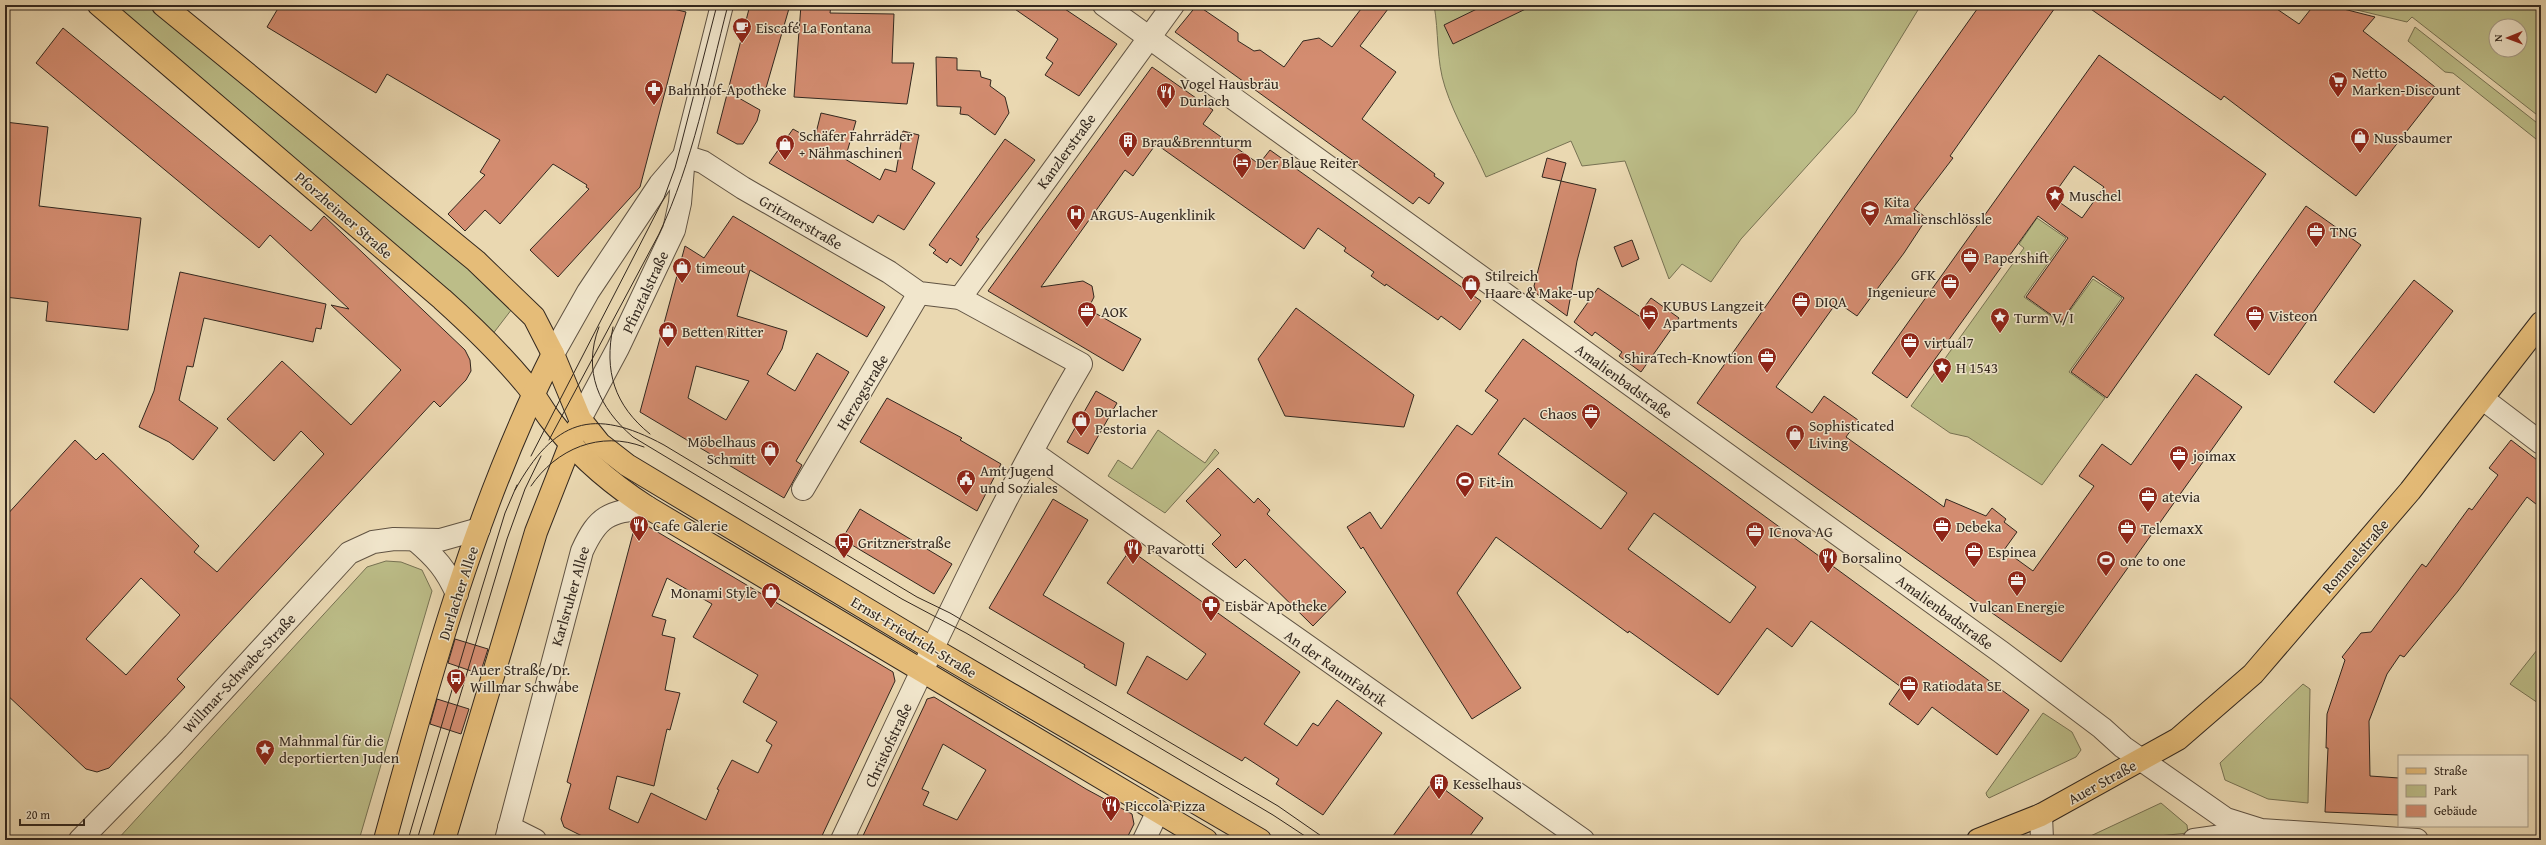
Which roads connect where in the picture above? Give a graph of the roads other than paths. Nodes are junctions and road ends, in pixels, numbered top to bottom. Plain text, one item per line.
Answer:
1 (99, 5) edge
2 (163, 5) edge
3 (722, 5) edge
4 (1104, 5) edge
5 (1173, 5) edge
6 (1148, 38) junction
7 (684, 156) junction
8 (919, 293) junction
9 (960, 298) junction
10 (2541, 323) edge
11 (553, 354) junction
12 (533, 394) junction
13 (2483, 399) junction
14 (580, 420) junction
15 (571, 442) junction
16 (2541, 443) edge
17 (1032, 452) junction
18 (803, 489) dead end
19 (647, 507) junction
20 (479, 529) junction
21 (415, 540) junction
22 (457, 594) junction
23 (932, 649) junction
24 (922, 672) junction
25 (2141, 760) junction
26 (1158, 811) junction
27 (2041, 815) junction
28 (2261, 830) junction
29 (507, 834) edge
30 (2202, 839) edge
31 (80, 840) edge
32 (385, 840) edge
33 (444, 840) edge
34 (535, 840) edge
35 (842, 840) edge
36 (1144, 840) edge
37 (1206, 840) edge
38 (1260, 840) edge
39 (1583, 840) edge
40 (1978, 840) edge
41 (2042, 840) edge
42 (2417, 840) edge

1 - 12 main road, Pforzheimer Straße
2 - 11 main road
3 - 7 street, Pfinztalstraße
4 - 6 street, Amalienbadstraße
5 - 6 street, Kanzlerstraße
6 - 9 street, Kanzlerstraße
6 - 25 street, Amalienbadstraße
7 - 8 street, Gritznerstraße
7 - 11 street, Pfinztalstraße
7 - 14 street, Pfinztalstraße
8 - 9 street, Gritznerstraße
8 - 18 street, Herzogstraße
9 - 17 street, Gritznerstraße
10 - 13 main road, Rommelstraße
11 - 12 main road, Durlacher Allee
11 - 14 main road
12 - 15 main road, Pforzheimer Straße
12 - 20 main road, Durlacher Allee
13 - 16 street
13 - 25 main road, Rommelstraße
14 - 15 main road
14 - 23 main road, Ernst-Friedrich-Straße
15 - 19 main road, Ernst-Friedrich-Straße
15 - 33 main road
17 - 23 street, Gritznerstraße
17 - 39 street, An der RaumFabrik
19 - 24 main road, Ernst-Friedrich-Straße
19 - 29 street, Karlsruher Allee
20 - 21 street, Willmar-Schwabe-Straße
20 - 22 main road, Durlacher Allee
21 - 22 street
21 - 31 street, Willmar-Schwabe-Straße
22 - 32 main road, Durlacher Allee
23 - 24 street, Christofstraße
23 - 38 main road, Ernst-Friedrich-Straße
24 - 26 main road, Ernst-Friedrich-Straße
24 - 35 street, Christofstraße
25 - 27 main road, Auer Straße
25 - 28 street, Auer Straße
26 - 36 street
26 - 37 main road, Ernst-Friedrich-Straße
27 - 40 main road, Auer Straße
27 - 41 street
28 - 30 street, Auer Straße
28 - 42 street, Auer Straße
29 - 34 street

